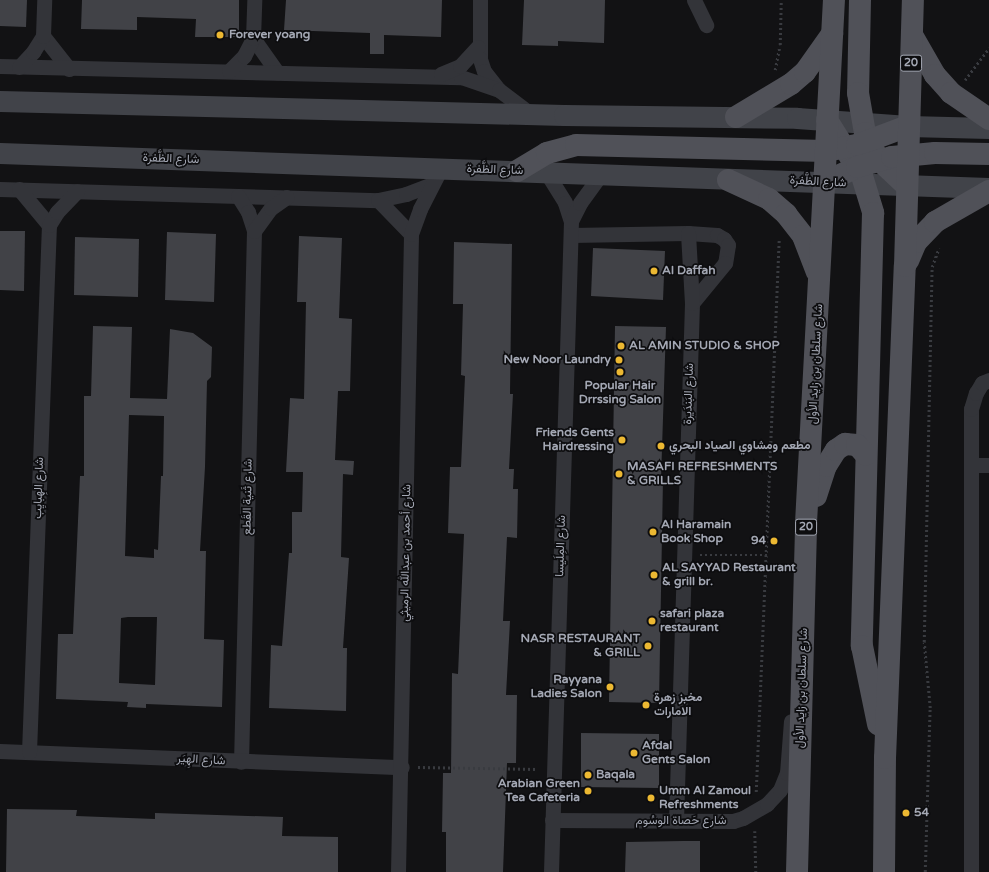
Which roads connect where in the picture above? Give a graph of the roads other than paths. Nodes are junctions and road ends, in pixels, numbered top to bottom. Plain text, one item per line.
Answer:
1 (44, 0) edge
2 (254, 0) edge
3 (480, 0) edge
4 (694, 0) edge
5 (834, 0) edge
6 (860, 0) edge
7 (913, 0) edge
8 (706, 25) dead end
9 (832, 33) junction
10 (912, 34) junction
11 (43, 36) junction
12 (253, 38) junction
13 (478, 47) junction
14 (0, 66) edge
15 (19, 67) junction
16 (69, 69) junction
17 (230, 71) junction
18 (278, 72) junction
19 (435, 76) junction
20 (499, 90) junction
21 (0, 101) edge
22 (532, 115) junction
23 (736, 117) junction
24 (989, 119) edge
25 (827, 120) junction
26 (908, 126) junction
27 (989, 128) edge
28 (870, 142) junction
29 (836, 150) junction
30 (0, 153) edge
31 (989, 154) edge
32 (907, 155) junction
33 (517, 171) junction
34 (546, 172) junction
35 (601, 174) junction
36 (436, 176) junction
37 (861, 176) junction
38 (728, 180) junction
39 (825, 182) junction
40 (907, 186) junction
41 (989, 188) edge
42 (0, 189) edge
43 (19, 189) junction
44 (989, 191) edge
45 (77, 192) junction
46 (238, 196) junction
47 (287, 197) junction
48 (378, 200) junction
49 (49, 225) junction
50 (571, 228) junction
51 (254, 231) junction
52 (688, 233) junction
53 (411, 234) junction
54 (906, 266) junction
55 (820, 289) junction
56 (692, 303) junction
57 (989, 380) edge
58 (866, 455) junction
59 (972, 465) junction
60 (989, 465) edge
61 (806, 524) junction
62 (804, 629) junction
63 (0, 751) edge
64 (29, 752) junction
65 (885, 758) junction
66 (241, 762) junction
67 (402, 767) junction
68 (552, 820) junction
69 (676, 821) junction
70 (398, 872) edge
71 (551, 872) edge
72 (797, 872) edge
73 (884, 872) edge
74 (971, 872) edge

1 - 11 street
2 - 12 street
3 - 13 street
4 - 8 street
5 - 9 main road, شارع سلطان بن زايد الأول / 20
6 - 28 main road
7 - 10 main road, 20
9 - 23 main road
9 - 25 main road, شارع سلطان بن زايد الأول / 20
10 - 24 main road
10 - 26 main road, 20
11 - 15 street
11 - 16 street
12 - 17 street
12 - 18 street
13 - 19 street
13 - 20 street
14 - 15 street
15 - 16 street
16 - 17 street
17 - 18 street
18 - 19 street
19 - 20 street
20 - 22 street
21 - 22 main road
22 - 23 main road
23 - 25 main road
25 - 28 main road
25 - 29 main road, شارع سلطان بن زايد الأول / 20
26 - 27 main road
26 - 28 main road
26 - 32 main road, 20
28 - 29 main road
28 - 32 main road
28 - 37 main road
28 - 40 main road
29 - 33 main road
29 - 37 main road
29 - 39 main road, شارع سلطان بن زايد الأول / 20
30 - 36 main road, شارع الظَّفرة
31 - 32 main road
32 - 40 main road, 20
33 - 34 main road, شارع الظَّفرة
33 - 36 main road, شارع الظَّفرة
34 - 35 main road, شارع الظَّفرة
34 - 50 street, شارع المِلَيسا
35 - 38 main road, شارع الظَّفرة
35 - 50 street, شارع المِلَيسا
36 - 48 street
36 - 53 street, شارع أحمد بن عبدالله الرميثي
37 - 39 main road
37 - 40 main road
37 - 58 main road
38 - 39 main road, شارع الظَّفرة
38 - 55 main road
39 - 55 main road, شارع سلطان بن زايد الأول / 20
40 - 41 main road
40 - 54 main road, 20
42 - 43 street
43 - 45 street
43 - 49 street
44 - 54 main road
45 - 46 street
45 - 49 street
46 - 47 street
46 - 51 street, شارع ثَنية القَطع
47 - 48 street
47 - 51 street
48 - 53 street
49 - 64 street, شارع الهِبايِب
50 - 52 street
50 - 68 street, شارع المِلَيسا
51 - 66 street, شارع ثَنية القَطع
52 - 56 street, شارع البَندَيرة
52 - 56 street
53 - 67 street, شارع أحمد بن عبدالله الرميثي
54 - 65 main road, 20
55 - 61 main road, شارع سلطان بن زايد الأول / 20
56 - 69 street, شارع البَندَيرة
57 - 59 street
58 - 61 main road
58 - 65 main road
59 - 60 street
59 - 74 street
61 - 62 main road, شارع سلطان بن زايد الأول / 20
62 - 69 street, شارع حَصاة الوسُوم
62 - 72 main road, شارع سلطان بن زايد الأول / 20
63 - 64 street, شارع الهِيَر
64 - 66 street, شارع الهِيَر
65 - 73 main road, 20
66 - 67 street, شارع الهِيَر
67 - 70 street, شارع أحمد بن عبدالله الرميثي
68 - 69 street, شارع حَصاة الوسُوم
68 - 71 street, شارع المِلَيسا

